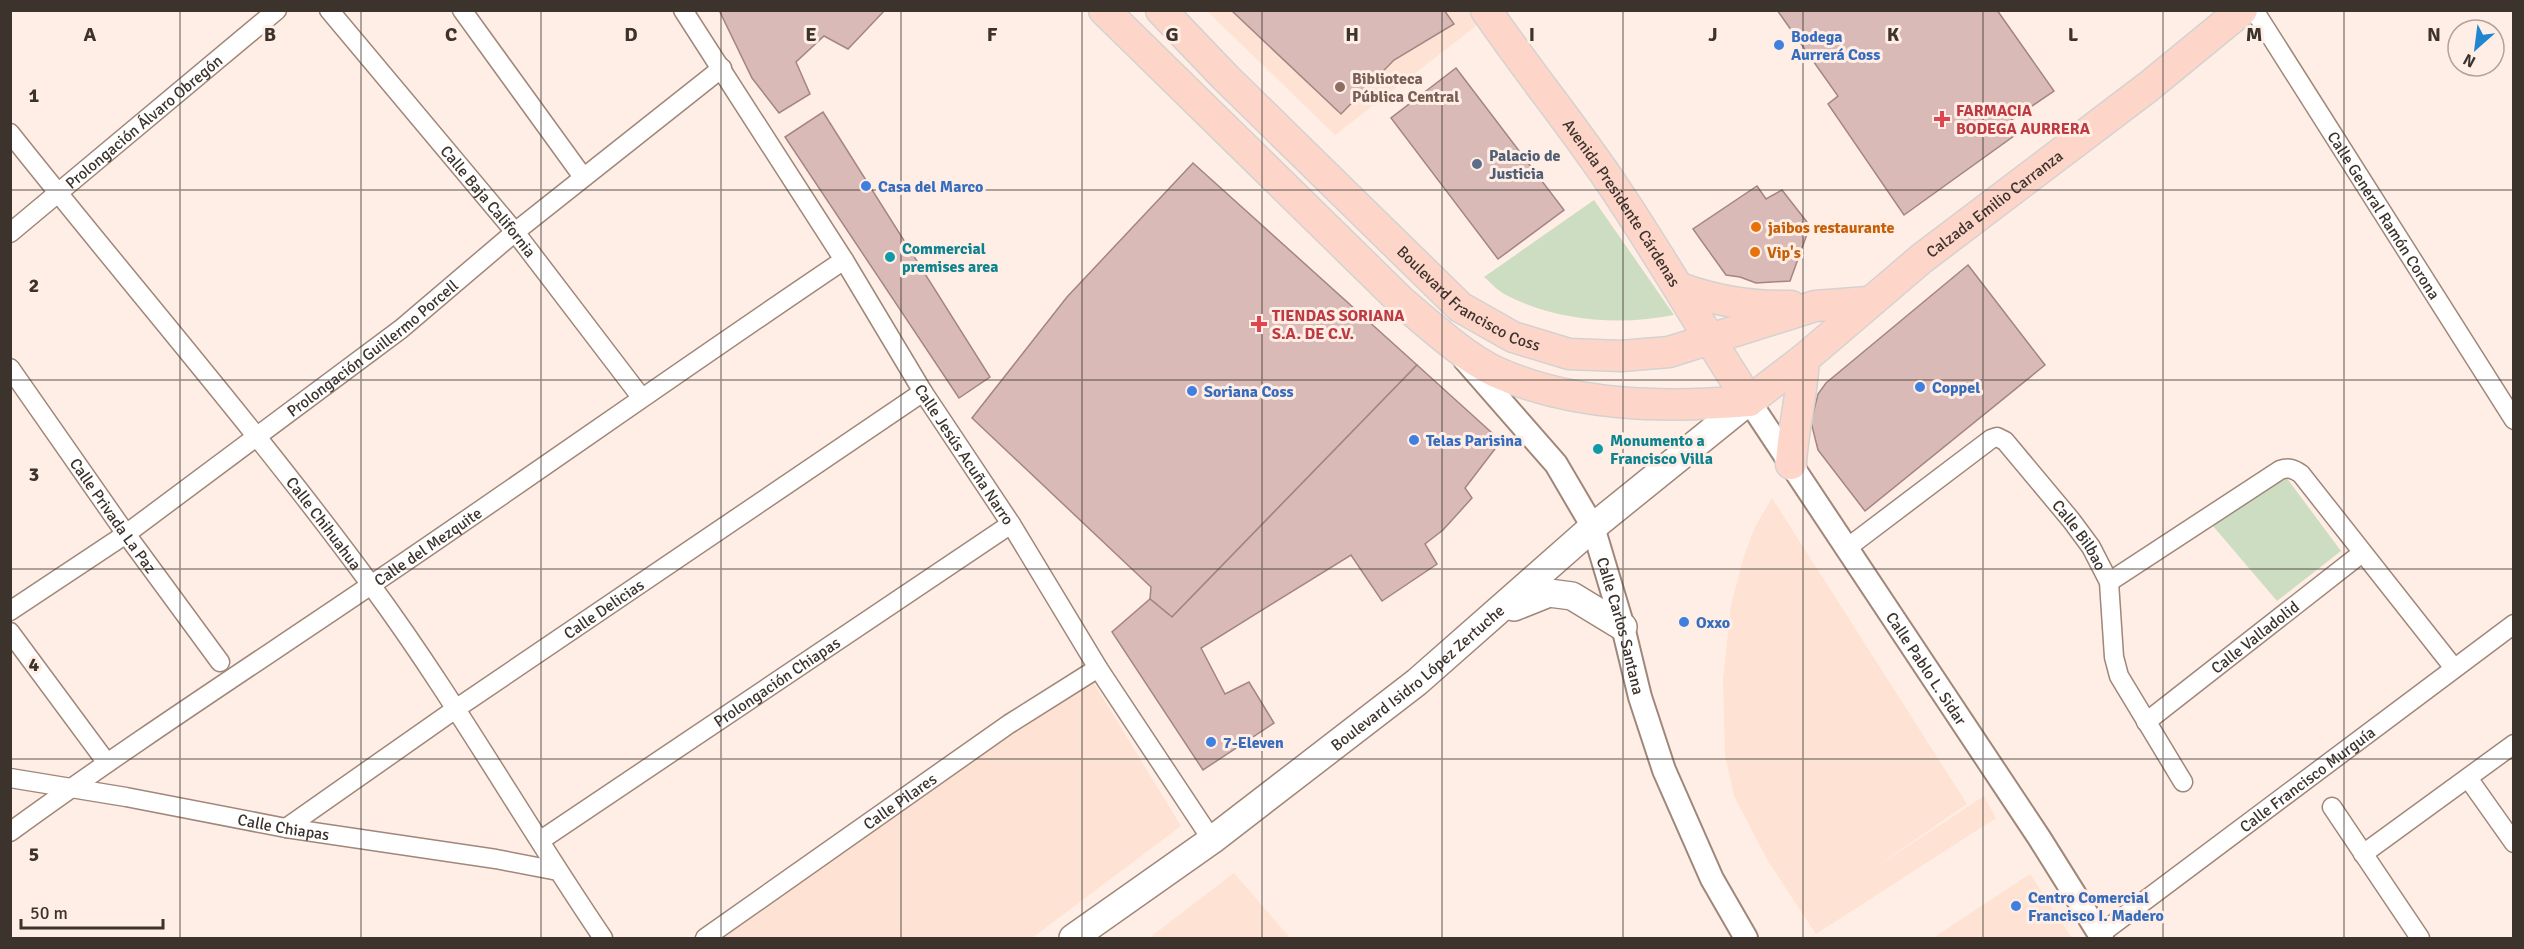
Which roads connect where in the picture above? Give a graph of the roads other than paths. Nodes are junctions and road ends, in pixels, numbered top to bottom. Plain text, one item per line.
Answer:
1 (277, 10) edge
2 (329, 10) edge
3 (462, 10) edge
4 (683, 10) edge
5 (1104, 10) edge
6 (1161, 10) edge
7 (1486, 10) edge
8 (2242, 10) edge
9 (2254, 10) edge
10 (1130, 35) junction
11 (722, 68) junction
12 (1225, 77) junction
13 (1206, 108) junction
14 (10, 133) edge
15 (583, 177) junction
16 (58, 194) junction
17 (1359, 206) junction
18 (10, 232) edge
19 (515, 232) junction
20 (844, 260) junction
21 (1680, 288) junction
22 (1868, 302) junction
23 (1815, 306) junction
24 (1447, 340) junction
25 (1710, 340) junction
26 (1804, 359) junction
27 (10, 368) edge
28 (923, 392) junction
29 (641, 397) junction
30 (1749, 400) junction
31 (2514, 420) edge
32 (256, 437) junction
33 (1791, 464) junction
34 (1011, 524) junction
35 (1593, 527) junction
36 (126, 534) junction
37 (1847, 548) junction
38 (2362, 553) junction
39 (2109, 582) junction
40 (371, 585) junction
41 (10, 611) edge
42 (1496, 614) junction
43 (2514, 624) edge
44 (1623, 627) junction
45 (10, 632) edge
46 (220, 662) dead end
47 (1098, 668) junction
48 (2454, 668) junction
49 (457, 708) junction
50 (2146, 722) junction
51 (2514, 744) edge
52 (107, 763) junction
53 (10, 778) edge
54 (2468, 778) junction
55 (2182, 782) dead end
56 (70, 788) junction
57 (2332, 807) dead end
58 (286, 828) junction
59 (10, 832) edge
60 (541, 840) junction
61 (1212, 840) junction
62 (2514, 843) edge
63 (2363, 854) junction
64 (558, 871) junction
65 (2105, 933) edge
66 (603, 939) edge
67 (705, 939) edge
68 (1073, 939) edge
69 (1746, 939) edge
70 (2420, 939) edge

1 - 16 street, Prolongación Álvaro Obregón
2 - 19 street, Calle Baja California
3 - 15 street
4 - 11 street, Calle Jesús Acuña Narro
5 - 10 main road
6 - 12 main road, Boulevard Francisco Coss
7 - 21 main road, Avenida Presidente Cárdenas
8 - 22 main road, Calzada Emilio Carranza
9 - 31 street, Calle General Ramón Corona
10 - 12 main road
10 - 13 main road
11 - 15 street, Prolongación Guillermo Porcell
11 - 20 street, Calle Jesús Acuña Narro
12 - 17 main road, Boulevard Francisco Coss
13 - 17 main road
13 - 24 main road
14 - 16 street, Calle Chihuahua
15 - 19 street, Prolongación Guillermo Porcell
16 - 18 street, Prolongación Álvaro Obregón
16 - 32 street, Calle Chihuahua
17 - 25 main road, Boulevard Francisco Coss
19 - 29 street, Calle Baja California
19 - 32 street, Prolongación Guillermo Porcell
20 - 28 street, Calle Jesús Acuña Narro
20 - 29 street, Calle del Mezquite
21 - 23 main road
21 - 25 main road, Avenida Presidente Cárdenas
22 - 23 main road, Boulevard Francisco Coss
22 - 26 main road, Calzada Emilio Carranza
23 - 25 main road, Boulevard Francisco Coss
24 - 30 main road
24 - 35 street, Calle Carlos Santana
25 - 30 main road, Avenida Presidente Cárdenas
26 - 30 main road, Calzada Emilio Carranza
26 - 33 main road
27 - 36 street, Calle Privada La Paz
28 - 34 street, Calle Jesús Acuña Narro
28 - 49 street, Calle Delicias
29 - 40 street, Calle del Mezquite
30 - 33 street, Calle Pablo L. Sidar
30 - 35 main road, Boulevard Isidro López Zertuche
32 - 36 street, Prolongación Guillermo Porcell
32 - 40 street, Calle Chihuahua
33 - 37 street, Calle Pablo L. Sidar
34 - 47 street, Calle Jesús Acuña Narro
34 - 60 street, Prolongación Chiapas
35 - 42 main road, Boulevard Isidro López Zertuche
35 - 44 street, Calle Carlos Santana
36 - 41 street, Prolongación Guillermo Porcell
36 - 46 street, Calle Privada La Paz
37 - 39 street, Calle Bilbao
37 - 65 street, Calle Pablo L. Sidar
38 - 39 street
38 - 48 street
38 - 50 street, Calle Valladolid
39 - 50 street, Calle Bilbao
40 - 49 street, Calle Chihuahua
40 - 52 street, Calle del Mezquite
42 - 44 main road
42 - 61 main road, Boulevard Isidro López Zertuche
43 - 48 street, Calle Francisco Murguía
44 - 69 street, Calle Carlos Santana
45 - 52 street
47 - 61 street, Calle Jesús Acuña Narro
47 - 67 street, Calle Pilares
48 - 65 street, Calle Francisco Murguía
49 - 58 street, Calle Delicias
49 - 60 street, Calle Chihuahua
50 - 55 street, Calle Bilbao
51 - 54 street
52 - 56 street, Calle del Mezquite
53 - 56 street, Calle Chiapas
54 - 62 street
54 - 63 street
56 - 58 street, Calle Chiapas
56 - 59 street, Calle del Mezquite
57 - 63 street
58 - 64 street, Calle Chiapas
60 - 64 street, Calle Chihuahua
61 - 68 main road, Boulevard Isidro López Zertuche
63 - 70 street
64 - 66 street, Calle Chihuahua

